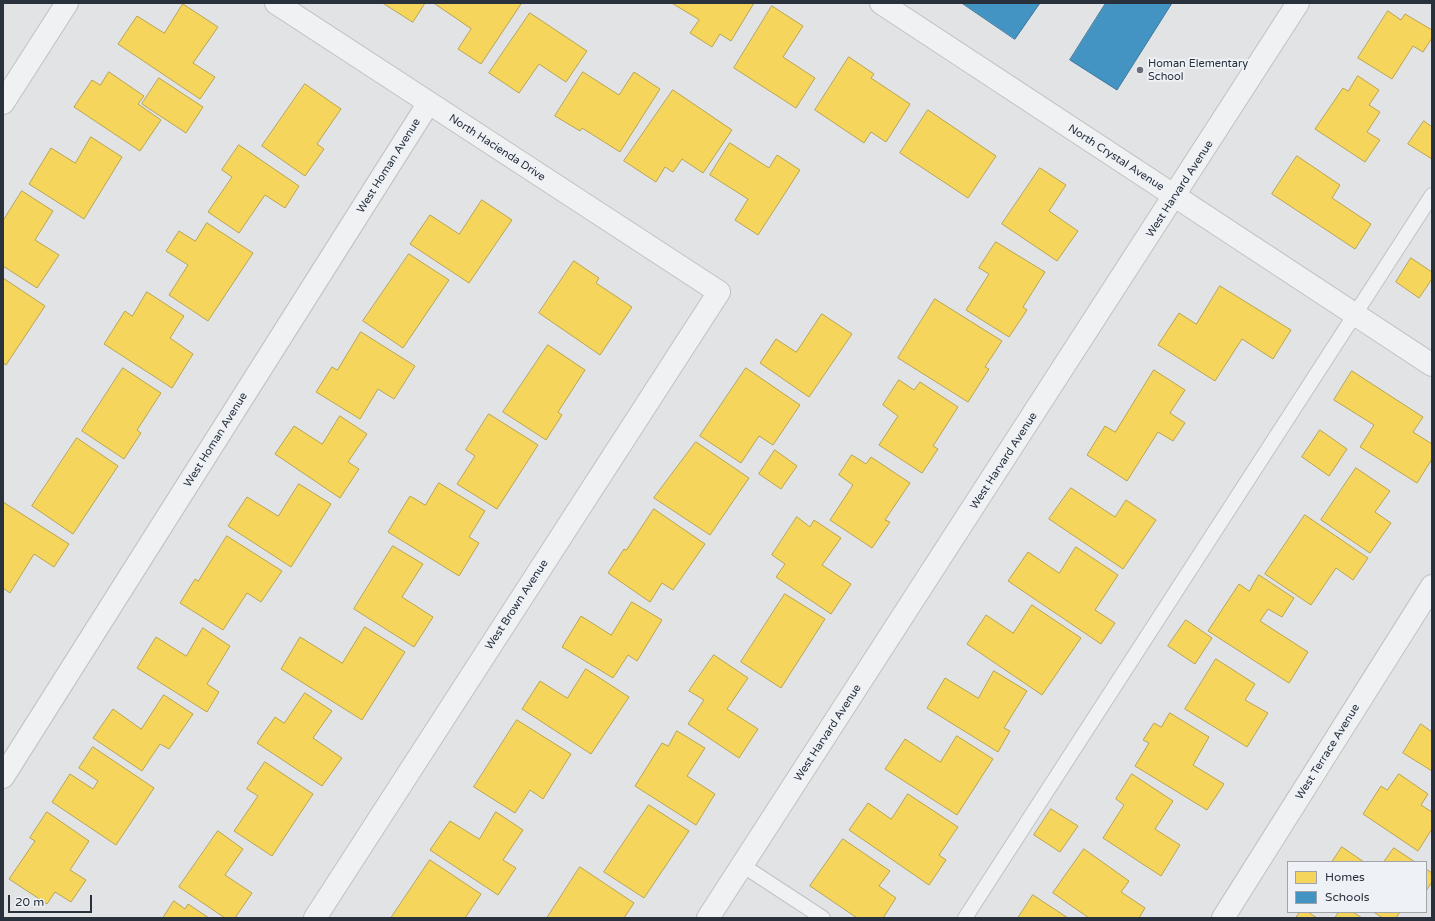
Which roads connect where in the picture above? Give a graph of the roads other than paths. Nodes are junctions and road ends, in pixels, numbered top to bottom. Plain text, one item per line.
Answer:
1 (67, 3) edge
2 (881, 3) edge
3 (1298, 3) edge
4 (281, 4) edge
5 (3, 103) edge
6 (428, 104) junction
7 (1432, 195) edge
8 (1175, 196) junction
9 (718, 292) joint
10 (1356, 315) junction
11 (1432, 365) edge
12 (1432, 586) edge
13 (3, 777) edge
14 (742, 865) junction
15 (315, 918) edge
16 (708, 918) edge
17 (823, 918) edge
18 (965, 918) edge
19 (1223, 918) edge

1 - 5 street
2 - 8 street, North Crystal Avenue
3 - 8 street, West Harvard Avenue
4 - 6 street, North Hacienda Drive
6 - 9 street, North Hacienda Drive
6 - 13 street, West Homan Avenue
7 - 10 lane
8 - 10 street, North Crystal Avenue
8 - 14 street, West Harvard Avenue
9 - 15 street, West Brown Avenue
10 - 11 street, North Crystal Avenue
10 - 18 lane
12 - 19 street, West Terrace Avenue
14 - 16 street, West Harvard Avenue
14 - 17 lane

